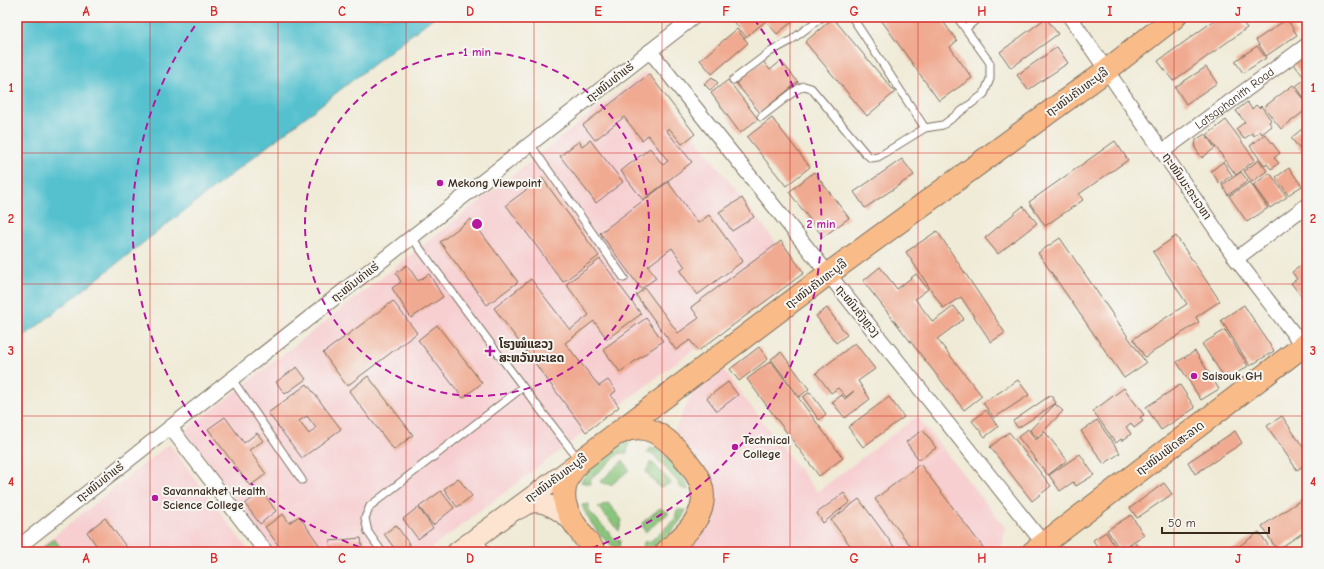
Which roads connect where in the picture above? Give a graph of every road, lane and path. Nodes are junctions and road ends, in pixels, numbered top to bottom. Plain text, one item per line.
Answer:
1 (694, 17) edge
2 (822, 17) edge
3 (852, 17) edge
4 (957, 17) edge
5 (979, 17) edge
6 (1070, 17) edge
7 (1175, 17) edge
8 (966, 28) junction
9 (1307, 45) edge
10 (650, 51) junction
11 (1107, 70) junction
12 (733, 80) dead end
13 (762, 117) dead end
14 (925, 128) junction
15 (530, 144) junction
16 (1163, 151) junction
17 (1307, 205) edge
18 (412, 238) junction
19 (1236, 259) junction
20 (828, 274) junction
21 (624, 278) dead end
22 (1306, 347) edge
23 (231, 378) junction
24 (523, 387) junction
25 (170, 427) junction
26 (611, 438) junction
27 (580, 461) junction
28 (302, 480) dead end
29 (511, 512) junction
30 (573, 522) junction
31 (482, 544) edge
32 (17, 548) edge
33 (1043, 549) edge
34 (266, 552) edge
35 (382, 552) edge
36 (457, 552) edge
37 (595, 552) edge
38 (666, 552) edge

1 - 10 street, ຖະໜົນທ່າແຮ່
2 - 12 lane
3 - 14 lane
4 - 8 lane
5 - 8 lane
6 - 11 street, ຖະໜົນມະຄະເວຫາ
7 - 11 main road, ຖະໜົນຄັນທະບູລີ
8 - 14 lane
9 - 16 street, Latsaphanith Road
10 - 15 street, ຖະໜົນທ່າແຮ່
10 - 20 street, ຖະໜົນຄັງຫຼວງ
11 - 16 street, ຖະໜົນມະຄະເວຫາ
11 - 20 main road, ຖະໜົນຄັນທະບູລີ
13 - 14 lane
15 - 18 street, ຖະໜົນທ່າແຮ່
15 - 21 lane
16 - 19 street, ຖະໜົນມະຄະເວຫາ
17 - 19 street
18 - 23 street, ຖະໜົນທ່າແຮ່
18 - 24 lane
19 - 22 street, ຖະໜົນມະຄະເວຫາ
20 - 26 main road, ຖະໜົນຄັນທະບູລີ
20 - 33 street, ຖະໜົນຄັງຫຼວງ
22 - 33 main road, ຖະໜົນເພັດສະລາດ
23 - 25 street, ຖະໜົນທ່າແຮ່
23 - 28 lane
24 - 27 lane
24 - 35 lane
25 - 32 street, ຖະໜົນທ່າແຮ່
25 - 34 street
26 - 27 main road, ຖະໜົນຄັນທະບູລີ
26 - 38 main road
27 - 29 street, ຖະໜົນຄັນທະບູລີ
27 - 30 main road
29 - 30 street
29 - 31 street, ຖະໜົນຄັນທະບູລີ
30 - 37 main road
31 - 36 street, ຖະໜົນຄັນທະບູລີ

